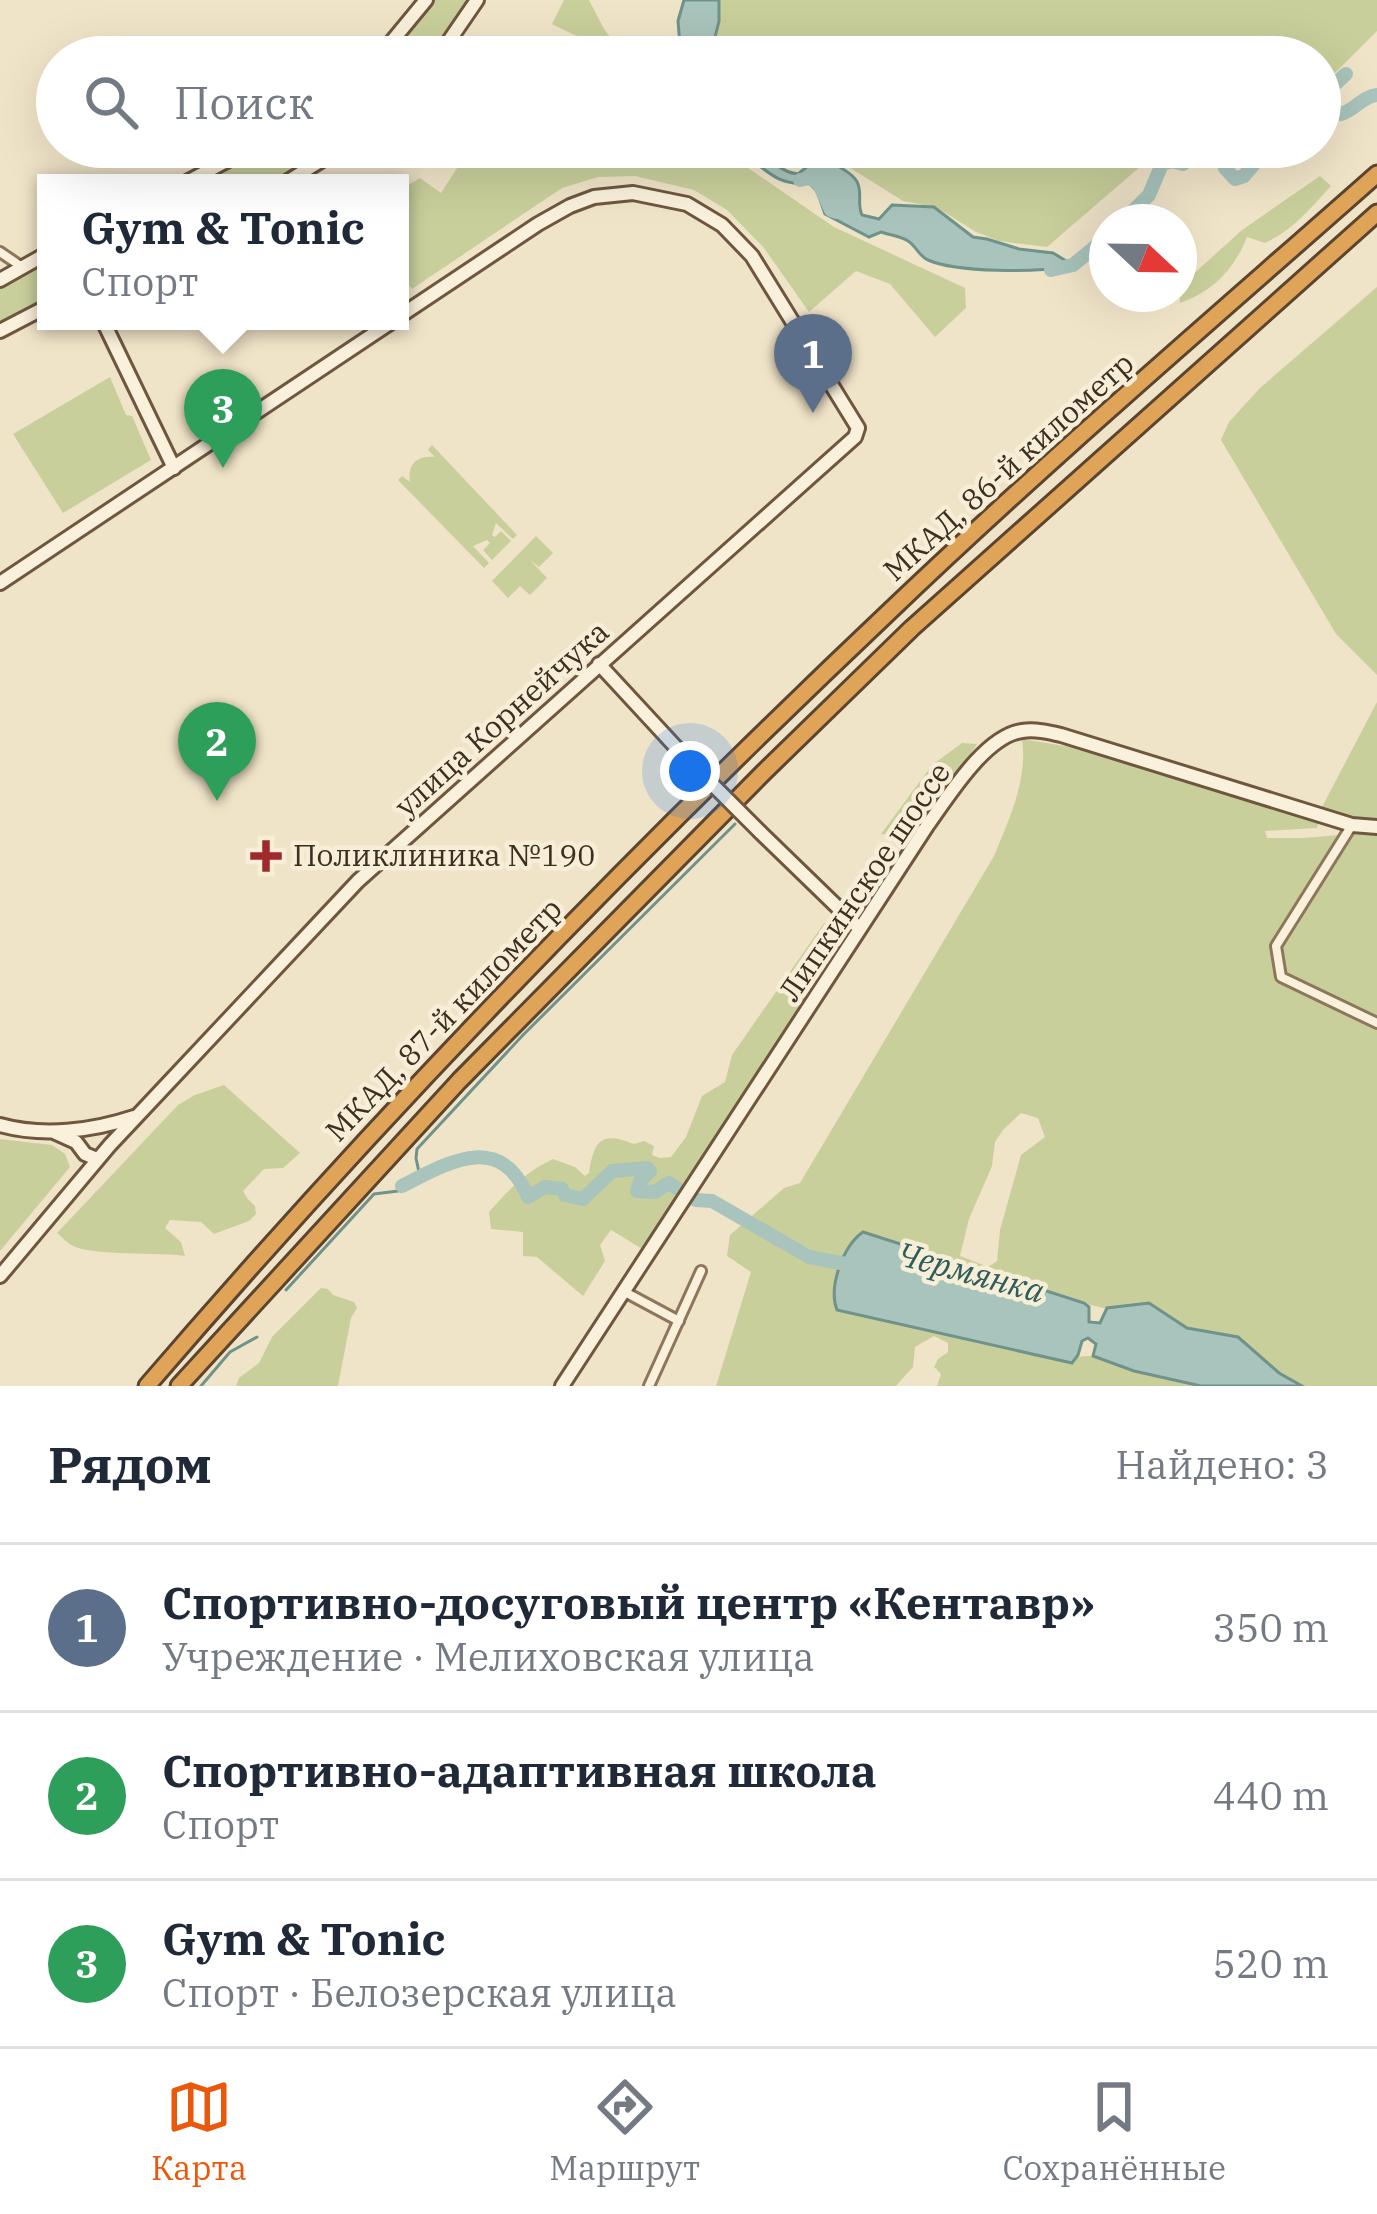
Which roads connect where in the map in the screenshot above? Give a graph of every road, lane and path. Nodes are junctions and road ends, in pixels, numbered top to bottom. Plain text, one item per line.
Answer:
1 (425, 0) edge
2 (477, 0) edge
3 (396, 36) edge
4 (452, 36) edge
5 (1377, 174) edge
6 (1377, 213) edge
7 (0, 252) edge
8 (37, 259) edge
9 (22, 267) junction
10 (0, 280) edge
11 (409, 309) edge
12 (37, 312) edge
13 (107, 330) edge
14 (378, 330) edge
15 (0, 331) edge
16 (174, 468) junction
17 (0, 584) edge
18 (892, 608) joint
19 (912, 628) joint
20 (599, 664) junction
21 (1352, 825) junction
22 (1377, 827) edge
23 (859, 928) junction
24 (1377, 1023) edge
25 (136, 1117) junction
26 (0, 1125) edge
27 (103, 1126) junction
28 (62, 1135) junction
29 (110, 1145) junction
30 (97, 1159) junction
31 (81, 1178) junction
32 (701, 1271) dead end
33 (0, 1276) edge
34 (623, 1292) junction
35 (679, 1321) junction
36 (149, 1383) edge
37 (178, 1386) edge
38 (562, 1386) edge
39 (649, 1386) edge

1 - 3 street
2 - 4 street
5 - 18 highway, МКАД, 86-й километр
6 - 19 highway, МКАД, 86-й километр
7 - 9 street
8 - 9 street
9 - 10 street
11 - 20 street, улица Корнейчука
12 - 15 street
13 - 16 street
14 - 16 street
16 - 17 street
18 - 36 highway, МКАД, 87-й километр
19 - 37 highway, МКАД, 87-й километр
20 - 23 street, bridge
20 - 25 street, улица Корнейчука
21 - 22 street, Липкинское шоссе
21 - 23 street, Липкинское шоссе
21 - 24 street
23 - 34 street, Липкинское шоссе
25 - 27 street
25 - 29 street, улица Корнейчука
26 - 28 street
27 - 28 street
27 - 29 street
28 - 30 street
28 - 31 street
29 - 30 street, улица Корнейчука
30 - 31 street, улица Корнейчука
31 - 33 street, улица Корнейчука
32 - 35 street
34 - 35 street
34 - 38 street, Липкинское шоссе
35 - 39 street

